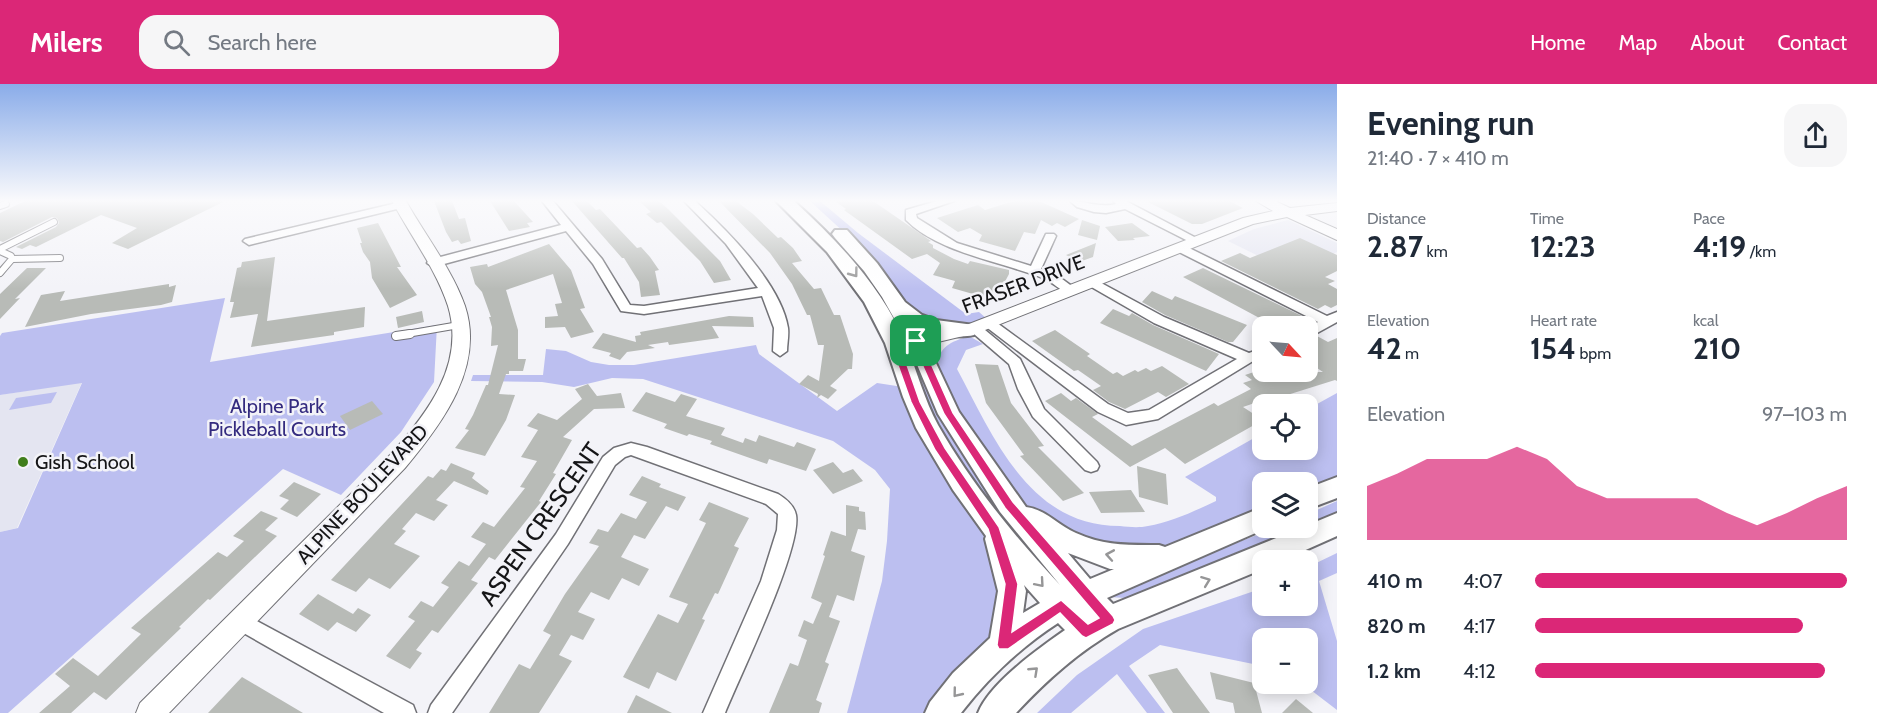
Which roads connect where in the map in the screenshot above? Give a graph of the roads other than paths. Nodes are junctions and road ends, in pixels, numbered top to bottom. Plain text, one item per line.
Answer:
1 (38, 230) edge
2 (291, 230) edge
3 (416, 230) edge
4 (556, 230) edge
5 (571, 230) edge
6 (719, 230) edge
7 (817, 230) edge
8 (837, 230) edge
9 (929, 230) edge
10 (1166, 230) edge
11 (1224, 230) edge
12 (1050, 236) dead end
13 (249, 241) dead end
14 (1189, 244) junction
15 (0, 250) edge
16 (60, 258) dead end
17 (12, 260) junction
18 (434, 263) junction
19 (1035, 270) junction
20 (0, 273) edge
21 (1092, 282) junction
22 (1071, 290) junction
23 (766, 291) junction
24 (892, 297) junction
25 (1332, 319) edge
26 (460, 325) junction
27 (977, 327) junction
28 (1318, 328) edge
29 (396, 336) dead end
30 (906, 342) junction
31 (780, 351) dead end
32 (1252, 357) edge
33 (1248, 358) junction
34 (1091, 466) dead end
35 (1337, 487) edge
36 (1318, 495) edge
37 (1001, 516) junction
38 (1252, 523) edge
39 (1337, 524) edge
40 (1169, 557) junction
41 (1073, 600) junction
42 (240, 621) junction
43 (1097, 626) junction
44 (1004, 645) junction
45 (150, 713) edge
46 (405, 713) edge
47 (439, 713) edge
48 (714, 713) edge
49 (941, 713) edge
50 (994, 713) edge

1 - 15 lane
2 - 13 street
3 - 18 street, ALPINE BOULEVARD
4 - 18 street
5 - 23 street
6 - 23 street
7 -> 30 main road
8 - 24 main road
9 - 19 street
10 - 14 street
11 - 14 street, FRASER DRIVE
12 - 19 street
14 - 21 street, FRASER DRIVE
14 - 25 street
15 - 17 lane
16 - 17 lane
17 - 20 lane
18 - 26 street, ALPINE BOULEVARD
19 - 22 street
21 - 22 street, FRASER DRIVE
21 - 33 street
22 - 27 street, FRASER DRIVE
23 - 31 street
24 - 27 main road
24 - 30 main road
25 - 28 street
26 - 29 lane
26 - 42 street, ALPINE BOULEVARD
27 - 30 street, FRASER DRIVE
27 - 33 street
27 - 34 street
30 - 37 main road
32 - 33 street
35 - 36 main road
40 -> 37 main road
37 - 41 main road
37 - 44 main road
38 - 40 main road
43 -> 39 main road
40 - 41 main road
41 - 43 main road
41 - 44 main road
42 - 45 street, ALPINE BOULEVARD
42 - 46 street
50 -> 43 main road
44 -> 49 main road
47 - 48 street, ASPEN CRESCENT

